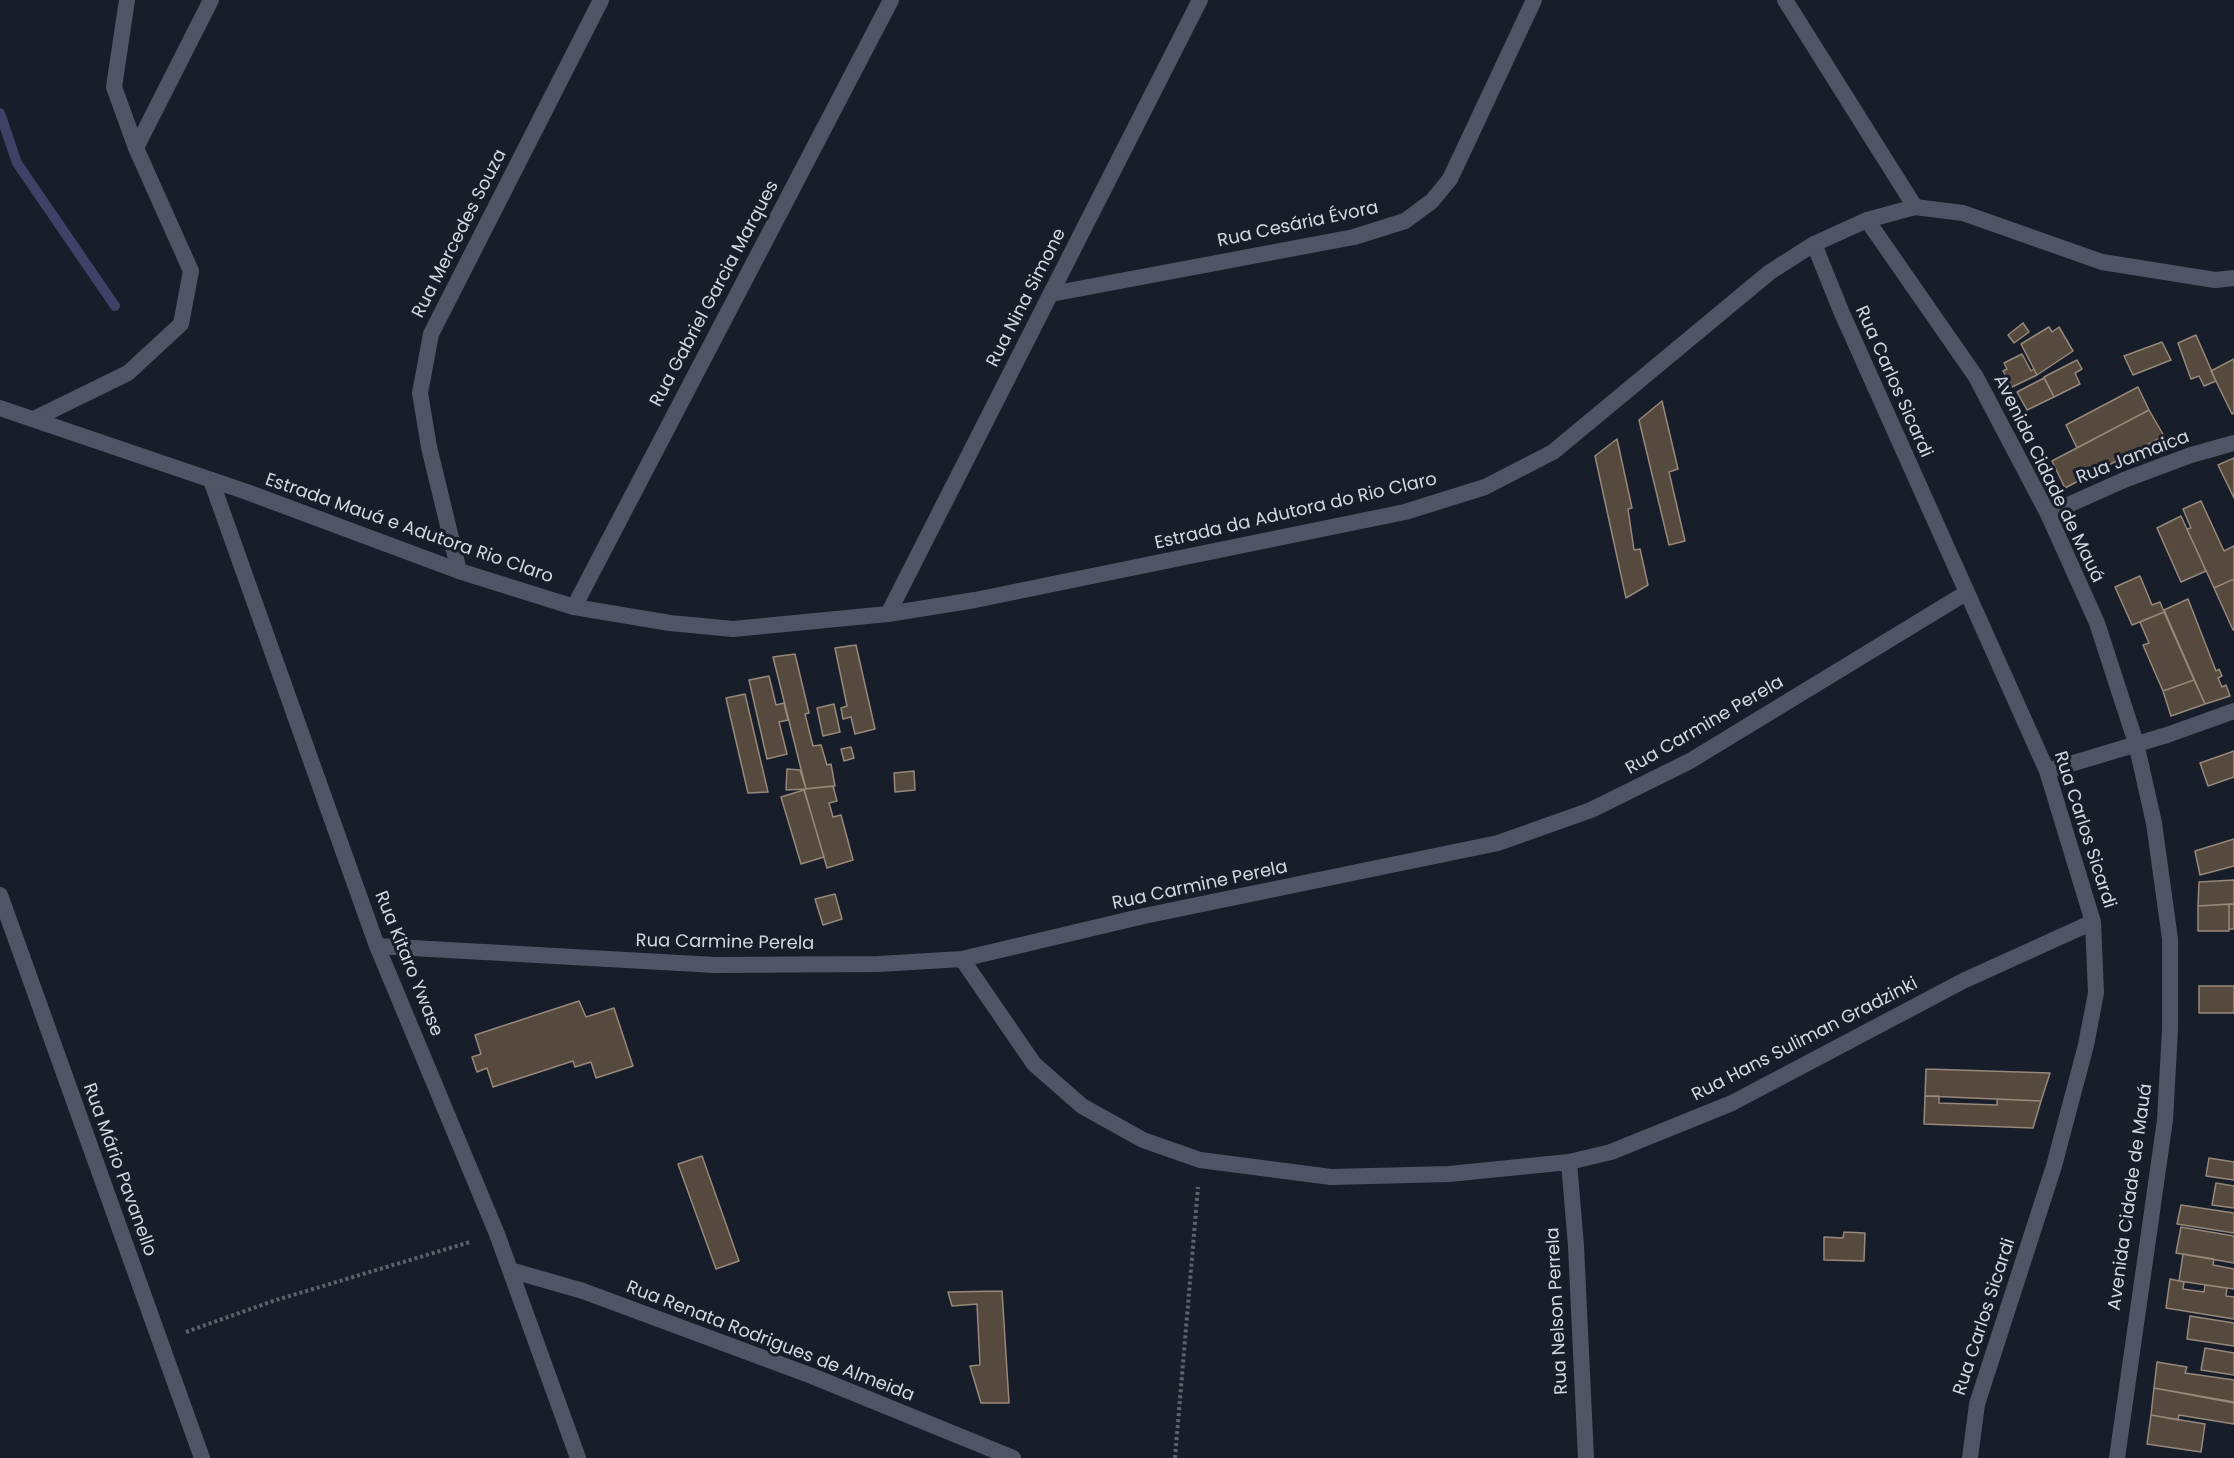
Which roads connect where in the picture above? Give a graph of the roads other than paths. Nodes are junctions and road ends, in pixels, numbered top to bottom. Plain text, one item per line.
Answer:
1 (127, 0) edge
2 (211, 0) edge
3 (601, 0) edge
4 (891, 0) edge
5 (1200, 0) edge
6 (1534, 0) edge
7 (1785, 0) edge
8 (136, 148) junction
9 (1915, 207) junction
10 (1867, 220) junction
11 (1814, 244) junction
12 (2234, 278) edge
13 (1051, 294) junction
14 (0, 408) edge
15 (34, 419) junction
16 (2234, 443) edge
17 (212, 480) junction
18 (2048, 514) junction
19 (459, 572) junction
20 (1966, 593) junction
21 (574, 607) junction
22 (888, 614) junction
23 (2234, 711) edge
24 (2136, 743) junction
25 (2047, 771) junction
26 (0, 895) edge
27 (2093, 922) junction
28 (378, 946) junction
29 (962, 959) junction
30 (1569, 1162) junction
31 (510, 1270) junction
32 (202, 1458) edge
33 (578, 1458) edge
34 (1013, 1458) edge
35 (1586, 1458) edge
36 (1970, 1458) edge
37 (2117, 1458) edge

1 - 8 street
2 - 8 street
3 - 19 street, Rua Mercedes Souza
4 - 21 street, Rua Gabriel Garcia Marques
5 - 13 street, Rua Nina Simone
6 - 13 street, Rua Cesária Évora
7 - 9 street
8 - 15 street
9 - 10 street, Estrada da Adutora do Rio Claro
9 - 12 street
10 - 11 street, Estrada da Adutora do Rio Claro
10 - 18 street, Avenida Cidade de Mauá
11 - 20 street, Rua Carlos Sicardi
11 - 22 street, Estrada da Adutora do Rio Claro
13 - 22 street, Rua Nina Simone
14 - 15 street, Estrada Mauá e Adutora Rio Claro
15 - 17 street, Estrada Mauá e Adutora Rio Claro
16 - 18 street, Rua Jamaica
17 - 19 street, Estrada Mauá e Adutora Rio Claro
17 - 28 street, Rua Kitaro Ywase
18 - 24 street, Avenida Cidade de Mauá
19 - 21 street, Estrada Mauá e Adutora Rio Claro
20 - 25 street, Rua Carlos Sicardi
20 - 29 street, Rua Carmine Perela
21 - 22 street, Estrada Mauá e Adutora Rio Claro
23 - 24 street
24 - 25 street
24 - 37 street, Avenida Cidade de Mauá
25 - 27 street, Rua Carlos Sicardi
26 - 32 street, Rua Mário Pavanello
27 - 30 street, Rua Hans Suliman Gradzinki
27 - 36 street, Rua Carlos Sicardi
28 - 29 street, Rua Carmine Perela
28 - 31 street, Rua Kitaro Ywase
29 - 30 street, Rua Hans Suliman Gradzinki
30 - 35 street, Rua Nelson Perrela
31 - 33 street, Rua Kitaro Ywase
31 - 34 street, Rua Renata Rodrigues de Almeida

